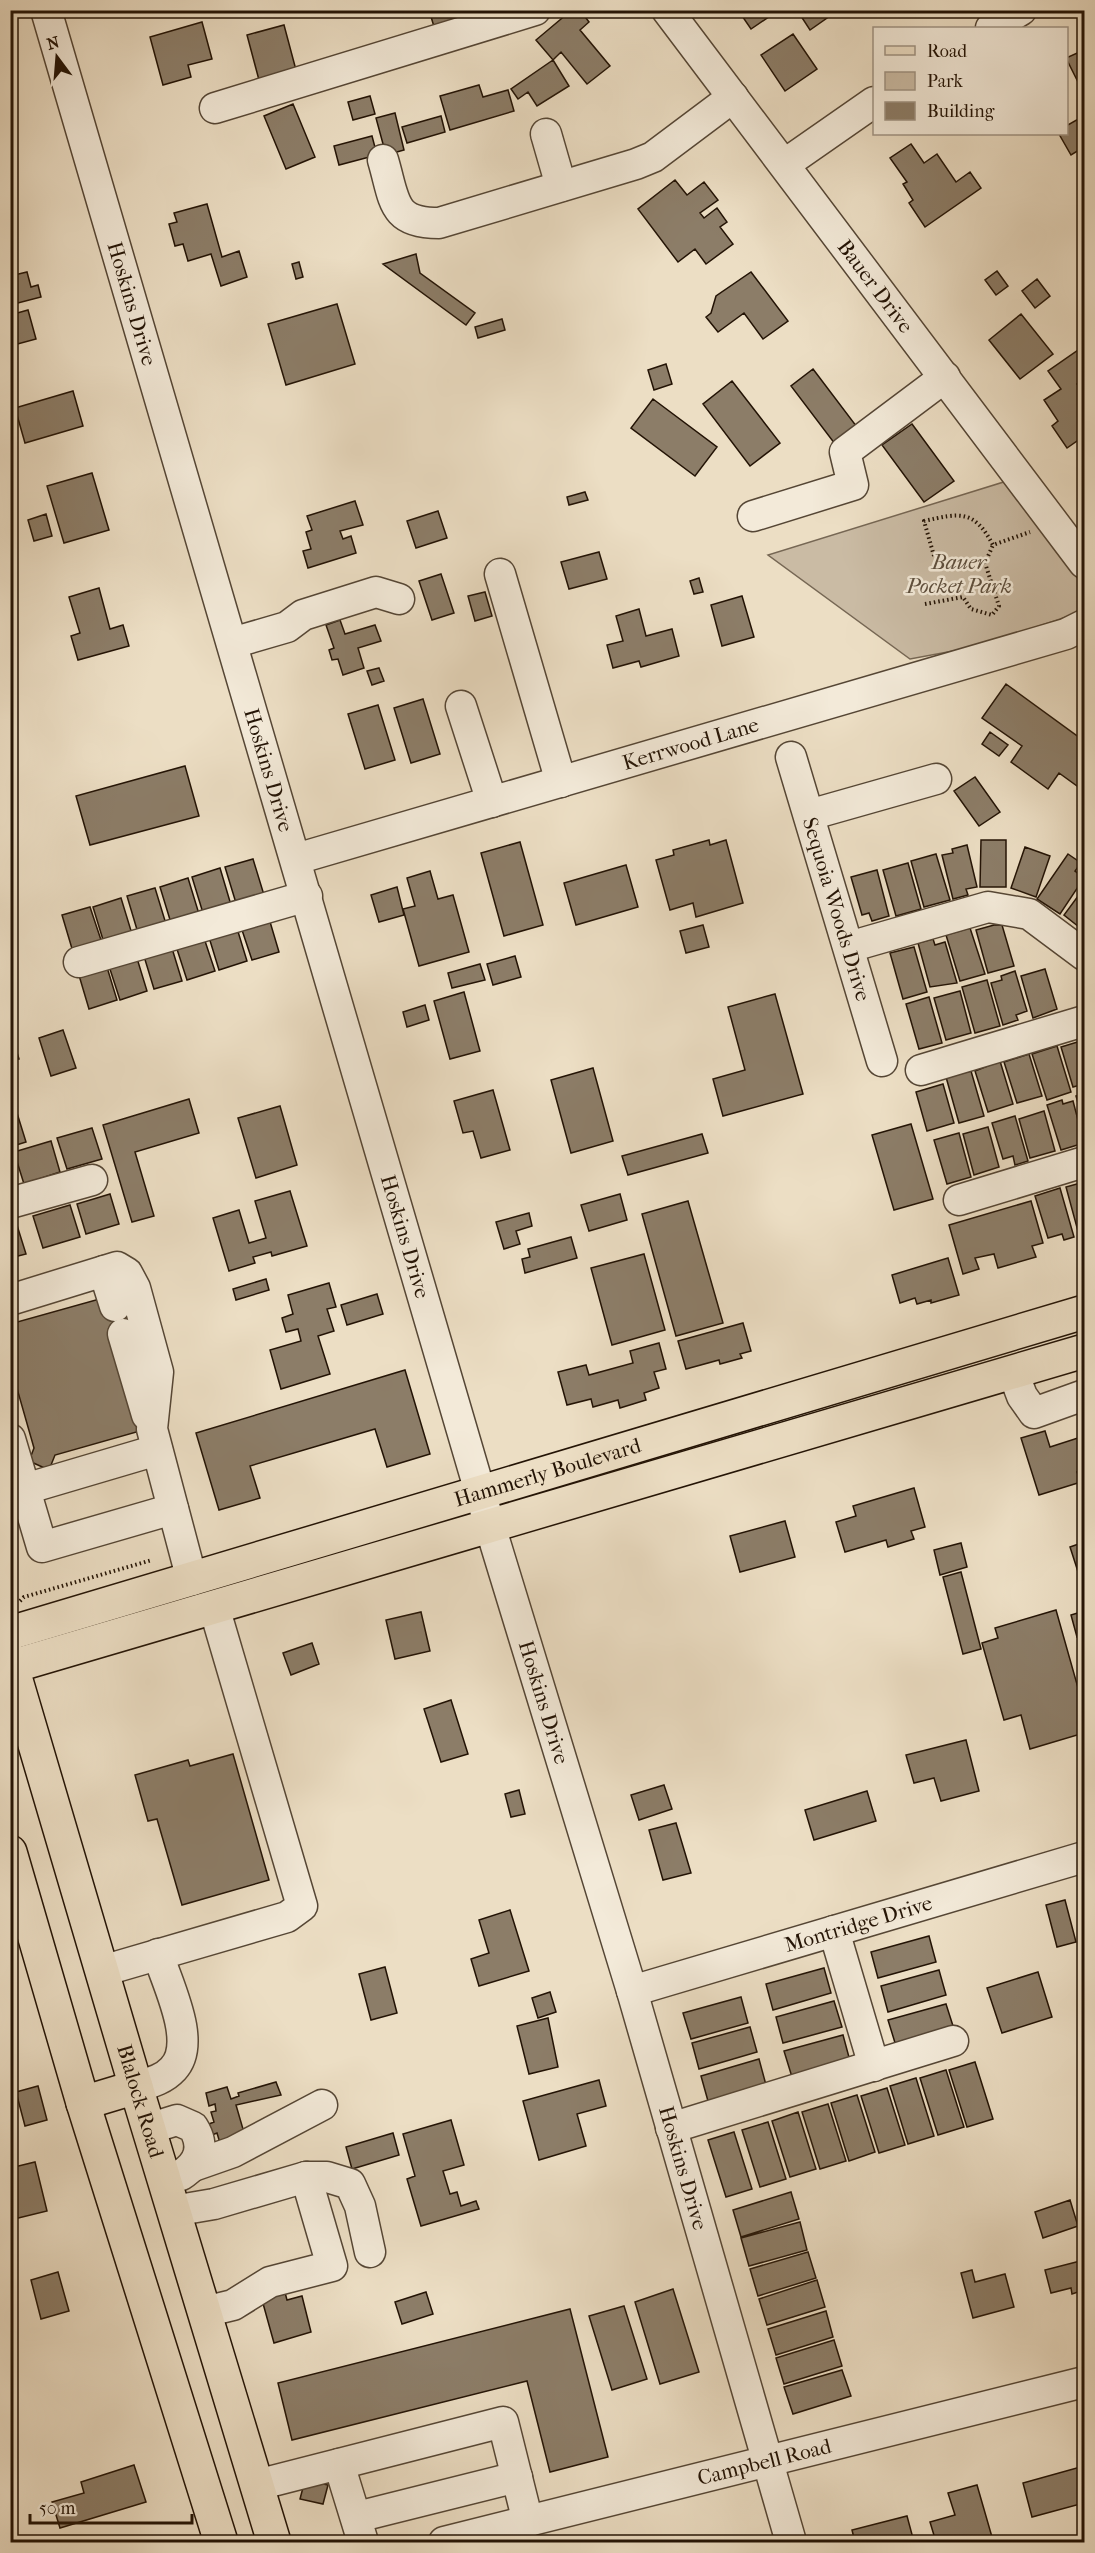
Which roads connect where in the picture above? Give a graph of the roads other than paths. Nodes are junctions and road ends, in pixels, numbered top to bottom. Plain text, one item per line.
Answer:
1 (46, 10) edge
2 (535, 10) edge
3 (667, 10) edge
4 (1021, 10) edge
5 (993, 27) edge
6 (734, 97) junction
7 (873, 103) edge
8 (215, 108) dead end
9 (546, 134) dead end
10 (383, 160) dead end
11 (785, 164) junction
12 (561, 186) junction
13 (945, 377) junction
14 (753, 516) dead end
15 (1084, 563) edge
16 (500, 574) dead end
17 (399, 599) dead end
18 (1084, 625) edge
19 (232, 643) junction
20 (461, 706) dead end
21 (792, 757) dead end
22 (936, 779) dead end
23 (561, 782) junction
24 (492, 802) junction
25 (809, 815) junction
26 (296, 859) junction
27 (307, 896) junction
28 (849, 947) junction
29 (1084, 955) edge
30 (79, 962) dead end
31 (1084, 1021) edge
32 (882, 1061) dead end
33 (921, 1070) dead end
34 (1084, 1162) edge
35 (92, 1180) dead end
36 (959, 1200) dead end
37 (10, 1203) edge
38 (104, 1271) junction
39 (10, 1300) edge
40 (115, 1306) dead end
41 (1084, 1312) edge
42 (123, 1334) dead end
43 (1084, 1351) edge
44 (897, 1368) junction
45 (1013, 1371) junction
46 (1084, 1395) edge
47 (907, 1403) junction
48 (10, 1439) edge
49 (154, 1440) junction
50 (25, 1489) junction
51 (480, 1491) junction
52 (173, 1509) junction
53 (490, 1526) junction
54 (192, 1580) junction
55 (214, 1607) junction
56 (10, 1633) edge
57 (11, 1665) edge
58 (10, 1852) edge
59 (1084, 1857) edge
60 (18, 1905) edge
61 (834, 1931) junction
62 (158, 1954) junction
63 (102, 1971) junction
64 (632, 1991) junction
65 (953, 2041) dead end
66 (874, 2066) junction
67 (136, 2087) junction
68 (83, 2103) junction
69 (322, 2105) dead end
70 (671, 2128) junction
71 (148, 2129) junction
72 (194, 2166) junction
73 (306, 2177) junction
74 (169, 2197) junction
75 (370, 2252) dead end
76 (204, 2312) junction
77 (1084, 2382) edge
78 (767, 2462) junction
79 (339, 2464) junction
80 (517, 2477) junction
81 (257, 2485) junction
82 (528, 2522) junction
83 (360, 2530) edge
84 (221, 2542) edge
85 (274, 2542) edge
86 (444, 2542) edge
87 (791, 2542) edge

1 - 19 street, Hoskins Drive
2 - 8 street
3 - 6 street, Bauer Drive
4 - 5 street
6 - 11 street, Bauer Drive
6 - 12 street
7 - 11 street
9 - 12 street
10 - 12 street
11 - 13 street, Bauer Drive
13 - 14 street
13 - 15 street, Bauer Drive
16 - 23 street
17 - 19 street
18 - 23 street, Kerrwood Lane
19 - 26 street, Hoskins Drive
20 - 24 street
21 - 25 street, Sequoia Woods Drive
22 - 25 street
23 - 24 street, Kerrwood Lane
24 - 26 street, Kerrwood Lane
25 - 28 street, Sequoia Woods Drive
26 - 27 street, Hoskins Drive
27 - 30 street
27 - 51 street, Hoskins Drive
28 - 29 street
28 - 32 street, Sequoia Woods Drive
31 - 33 street
34 - 36 street
35 - 37 street
38 - 39 street
38 - 40 street
38 - 49 street
41 - 44 main road, Hammerly Boulevard
42 - 49 street
43 - 45 main road, Hammerly Boulevard
44 - 47 main road
44 - 51 main road, Hammerly Boulevard
45 - 46 street
45 - 47 main road, Hammerly Boulevard
47 - 53 main road, Hammerly Boulevard
48 - 50 street
49 - 50 street
49 - 52 street
50 - 52 street
51 - 53 street, Hoskins Drive
51 - 54 main road, Hammerly Boulevard
52 - 54 street
53 - 55 main road, Hammerly Boulevard
53 - 64 street, Hoskins Drive
54 - 56 main road, Hammerly Boulevard
55 - 57 main road, Hammerly Boulevard
55 - 62 street
57 - 63 main road, Blalock Road
58 - 60 main road
59 - 61 street, Montridge Drive
60 - 68 main road
61 - 64 street, Montridge Drive
61 - 66 street
62 - 63 street
62 - 67 street
63 - 67 main road, Blalock Road
64 - 70 street, Hoskins Drive
65 - 66 street
66 - 70 street
67 - 68 main road
67 - 71 main road, Blalock Road
68 - 84 main road
69 - 72 street
70 - 78 street, Hoskins Drive
71 - 72 street
71 - 74 main road, Blalock Road
72 - 74 street
73 - 74 street
73 - 75 street
73 - 76 street
74 - 76 main road, Blalock Road
76 - 81 main road, Blalock Road
77 - 78 street, Campbell Road
78 - 82 street, Campbell Road
78 - 87 street, Hoskins Drive
79 - 80 street
79 - 81 street
79 - 83 street
80 - 82 street
80 - 83 street
81 - 85 main road, Blalock Road
82 - 86 street, Campbell Road

